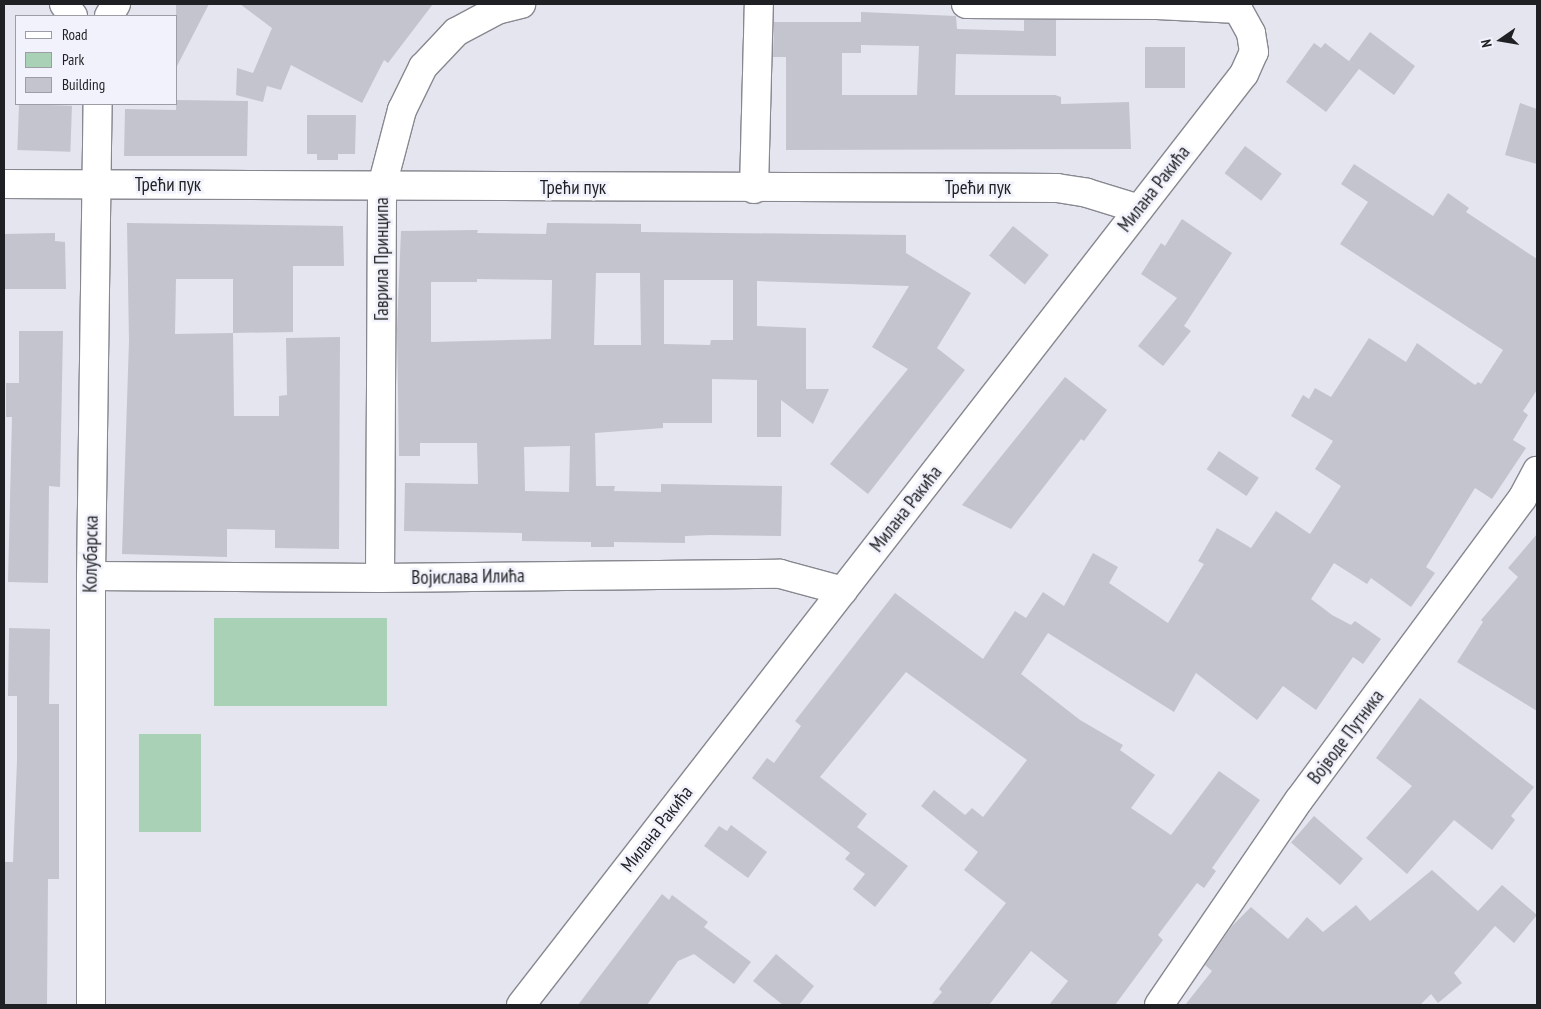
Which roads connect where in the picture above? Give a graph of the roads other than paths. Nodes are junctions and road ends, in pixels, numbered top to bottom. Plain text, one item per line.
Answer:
1 (64, 4) edge
2 (116, 4) edge
3 (521, 4) edge
4 (759, 4) edge
5 (966, 4) edge
6 (1237, 7) edge
7 (72, 15) edge
8 (110, 15) edge
9 (98, 105) edge
10 (4, 184) edge
11 (96, 184) junction
12 (382, 186) junction
13 (754, 189) junction
14 (1139, 208) junction
15 (1537, 471) edge
16 (91, 576) junction
17 (380, 578) junction
18 (842, 590) junction
19 (91, 1005) edge
20 (521, 1005) edge
21 (1159, 1005) edge

1 - 7 street
2 - 8 street
3 - 12 street, Гаврила Принципа
4 - 13 street
5 - 6 street
6 - 14 street, Милана Ракића
9 - 11 street, Колубарска
10 - 11 street, Трећи пук
11 - 12 street, Трећи пук
11 - 16 street, Колубарска
12 - 13 street, Трећи пук
12 - 17 street, Гаврила Принципа
13 - 14 street, Трећи пук
14 - 18 street, Милана Ракића
15 - 21 street, Војводе Путника
16 - 17 street, Војислава Илића
16 - 19 street, Колубарска
17 - 18 street, Војислава Илића
18 - 20 street, Милана Ракића

